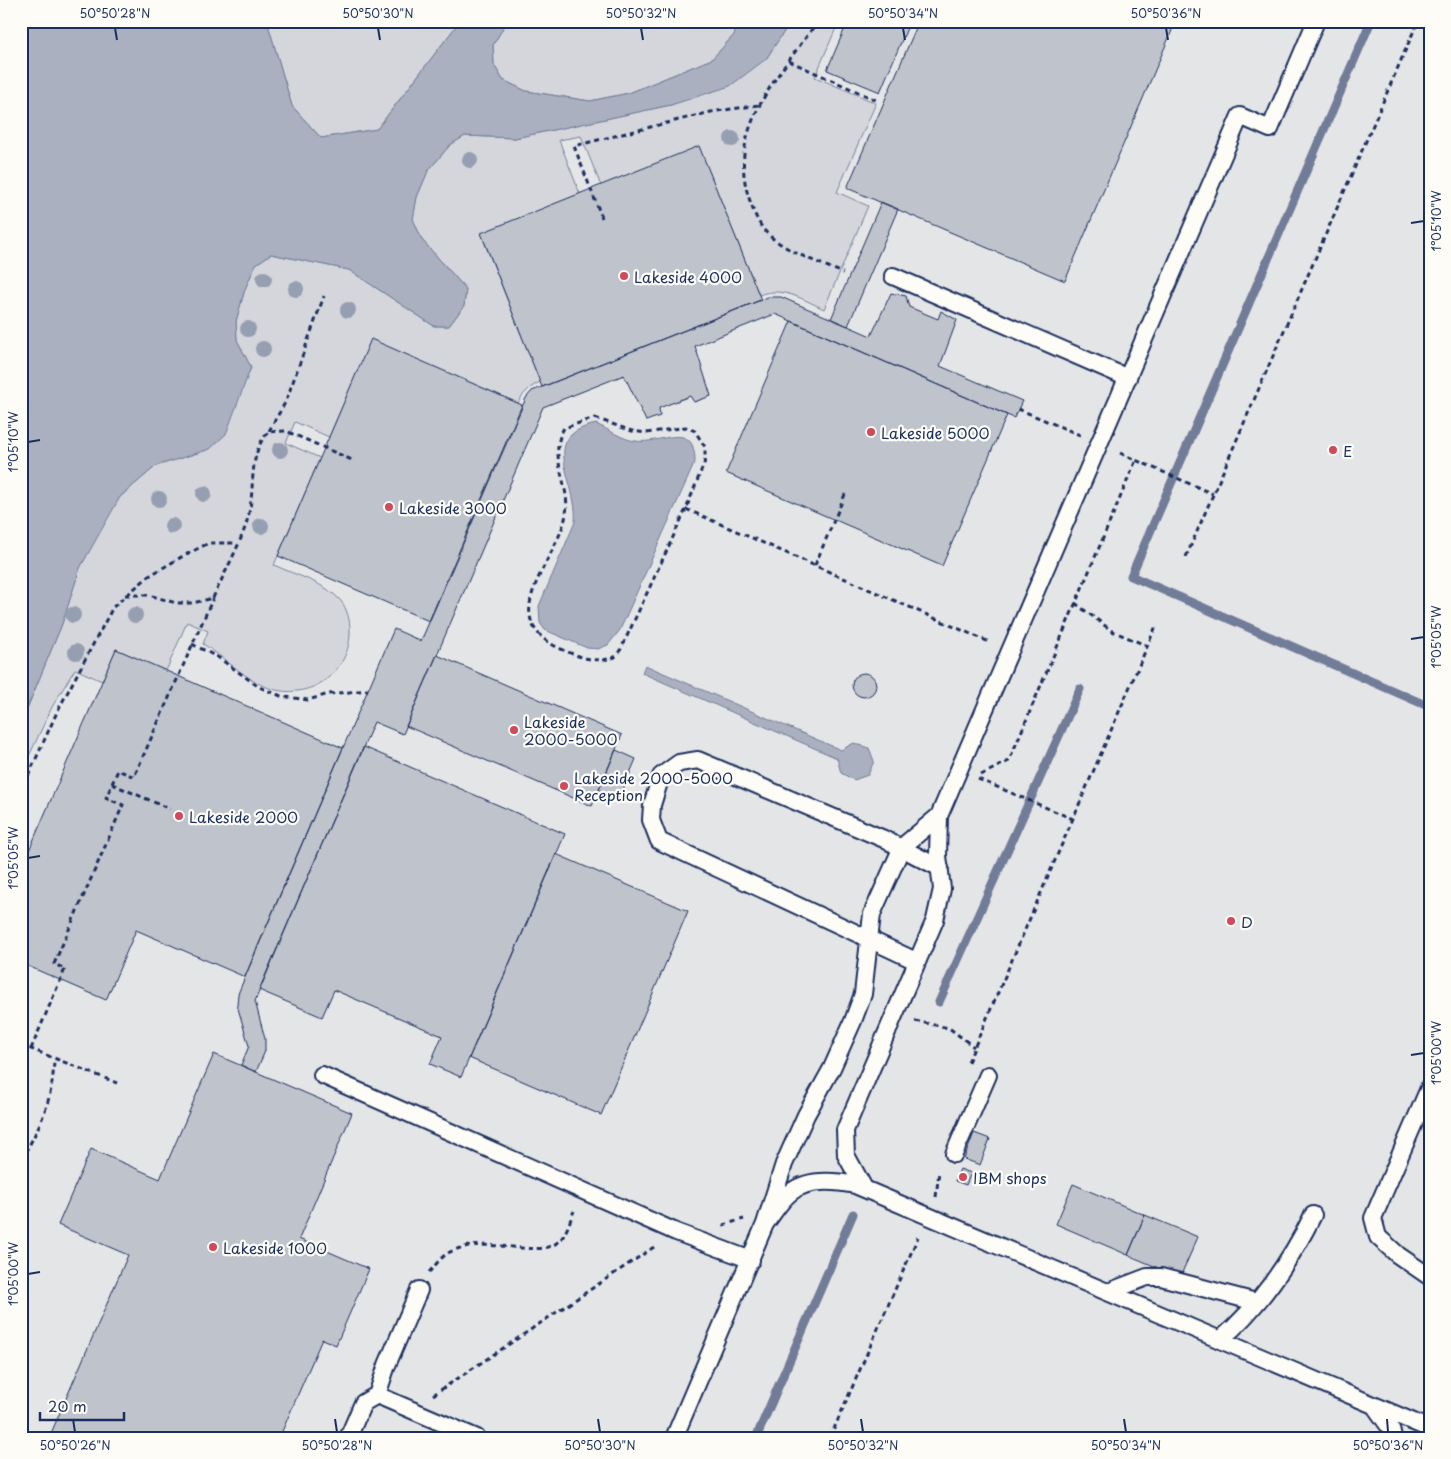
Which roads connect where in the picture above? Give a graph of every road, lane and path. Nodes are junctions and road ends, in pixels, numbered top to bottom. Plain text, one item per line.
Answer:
1 (818, 21) edge
2 (1316, 21) edge
3 (1418, 21) edge
4 (790, 61) junction
5 (876, 100) dead end
6 (760, 105) junction
7 (602, 218) dead end
8 (844, 273) dead end
9 (893, 276) dead end
10 (324, 296) dead end
11 (1128, 378) junction
12 (1018, 409) dead end
13 (268, 432) junction
14 (1083, 436) dead end
15 (352, 460) dead end
16 (1136, 460) dead end
17 (1155, 468) dead end
18 (846, 492) dead end
19 (1213, 494) junction
20 (686, 509) junction
21 (237, 543) junction
22 (1186, 557) dead end
23 (814, 565) junction
24 (125, 595) junction
25 (213, 598) junction
26 (1075, 603) junction
27 (1156, 626) dead end
28 (192, 643) junction
29 (1148, 646) junction
30 (1011, 651) junction
31 (368, 690) dead end
32 (976, 778) dead end
33 (112, 784) junction
34 (21, 792) edge
35 (1014, 795) dead end
36 (170, 809) dead end
37 (938, 816) junction
38 (1073, 819) junction
39 (902, 848) junction
40 (940, 868) junction
41 (869, 940) junction
42 (916, 960) junction
43 (892, 1017) junction
44 (21, 1045) edge
45 (974, 1047) junction
46 (31, 1049) junction
47 (54, 1059) junction
48 (967, 1065) dead end
49 (322, 1075) dead end
50 (988, 1076) dead end
51 (117, 1083) dead end
52 (1430, 1086) edge
53 (954, 1154) dead end
54 (21, 1160) edge
55 (939, 1162) dead end
56 (864, 1188) junction
57 (582, 1191) junction
58 (927, 1215) junction
59 (1313, 1215) dead end
60 (747, 1218) dead end
61 (765, 1224) junction
62 (717, 1227) dead end
63 (676, 1232) junction
64 (750, 1260) junction
65 (1430, 1277) edge
66 (418, 1290) joint
67 (1108, 1292) junction
68 (1256, 1302) junction
69 (1220, 1340) junction
70 (378, 1395) junction
71 (429, 1397) dead end
72 (1376, 1408) junction
73 (1430, 1429) edge
74 (348, 1438) edge
75 (477, 1438) edge
76 (674, 1438) edge
77 (830, 1438) edge
78 (1393, 1438) edge

1 - 4 path
2 - 11 lane
3 - 19 path
4 - 5 path
4 - 6 path
6 - 7 path
6 - 8 path
9 - 11 lane
10 - 13 path
11 - 30 lane
12 - 14 path
13 - 15 path
13 - 21 path
16 - 26 path
17 - 19 path
18 - 23 path
19 - 22 path
20 - 20 path
20 - 23 path
21 - 24 path
21 - 25 path
23 - 30 path
24 - 25 path
24 - 34 path
25 - 28 path
26 - 29 path
26 - 32 path
27 - 29 path
28 - 31 path
28 - 33 path
29 - 38 path
30 - 37 lane
33 - 36 path
33 - 46 path
35 - 38 path
37 - 39 lane
37 - 40 lane
38 - 45 path
39 - 40 lane
39 - 41 lane
39 - 41 lane
40 - 42 lane
41 - 42 lane
41 - 61 lane
42 - 43 lane
43 - 45 path
43 - 56 lane
44 - 46 path
45 - 48 path
46 - 47 path
47 - 51 path
47 - 54 path
49 - 57 lane
50 - 53 lane
52 - 65 lane
55 - 58 path
56 - 58 lane
56 - 61 lane
57 - 63 lane
57 - 66 path
58 - 67 lane
58 - 77 path
59 - 68 lane
60 - 62 path
61 - 64 lane
63 - 64 lane
63 - 71 path
64 - 76 lane
66 - 70 lane
67 - 68 lane
67 - 69 lane
68 - 69 lane
69 - 72 lane
70 - 74 lane
70 - 75 lane
72 - 73 lane
72 - 78 lane

